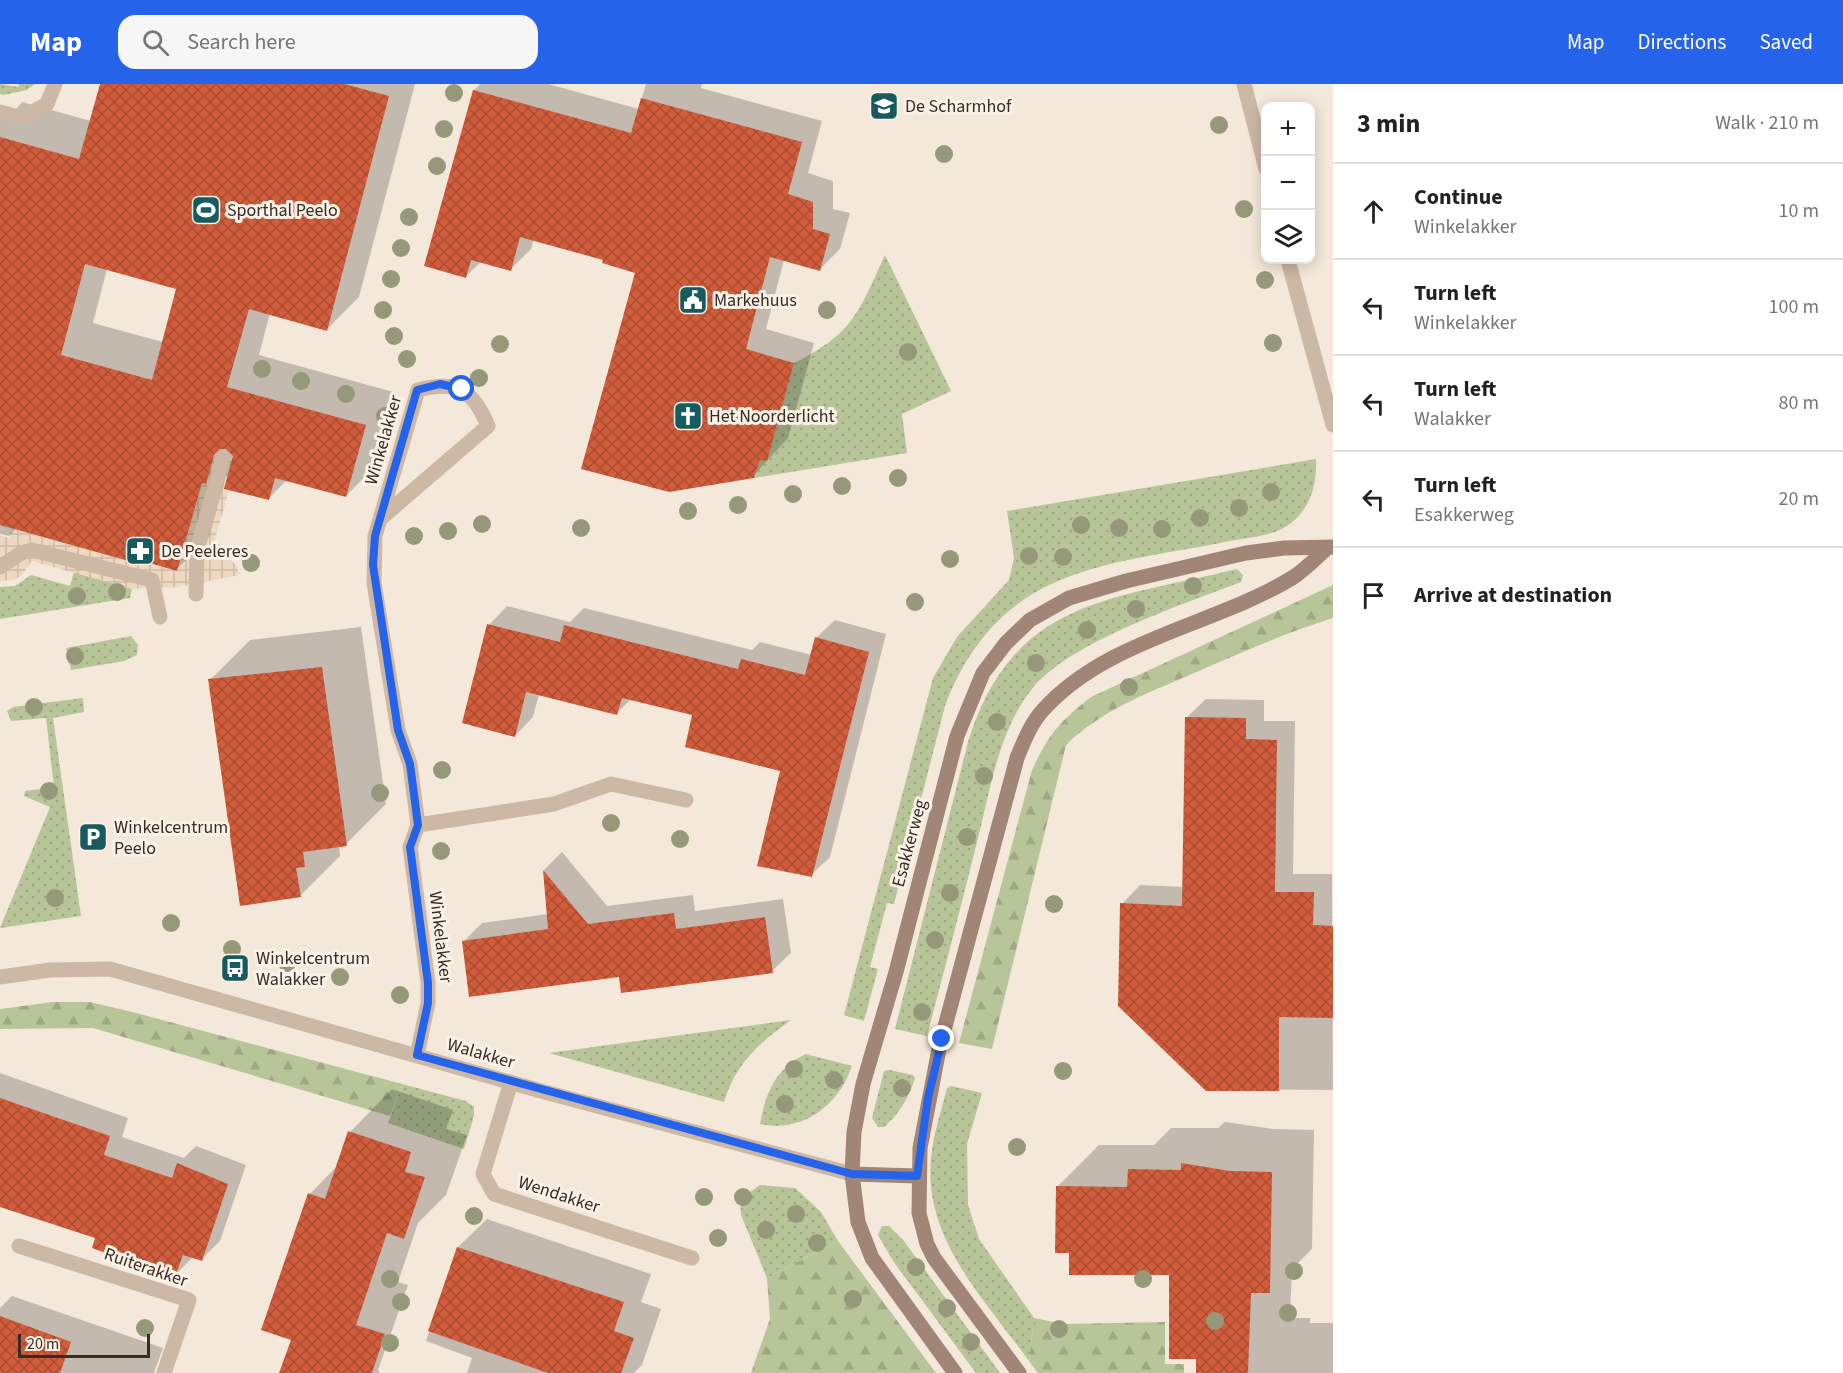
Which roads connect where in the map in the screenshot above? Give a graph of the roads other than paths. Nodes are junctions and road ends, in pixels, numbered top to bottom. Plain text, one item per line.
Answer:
1 (55, 84) edge
2 (1244, 84) edge
3 (0, 112) edge
4 (1263, 156) edge
5 (1289, 264) edge
6 (1333, 425) edge
7 (223, 458) dead end
8 (380, 519) junction
9 (1330, 547) edge
10 (0, 567) edge
11 (196, 594) dead end
12 (160, 617) dead end
13 (686, 800) dead end
14 (418, 825) junction
15 (0, 977) edge
16 (417, 1055) junction
17 (511, 1082) junction
18 (852, 1174) junction
19 (917, 1176) junction
20 (19, 1246) dead end
21 (692, 1258) dead end
22 (165, 1373) edge
23 (955, 1373) edge
24 (1019, 1373) edge

1 - 3 street
2 - 4 street
5 - 6 street
7 - 11 street
8 - 8 street, Winkelakker
8 - 14 street, Winkelakker
9 - 18 street, Esakkerweg
9 - 19 street, Esakkerweg
10 - 12 street
13 - 14 street
14 - 16 street, Winkelakker
15 - 16 street, Walakker
16 - 17 street, Walakker
17 - 18 street, Walakker
17 - 21 street, Wendakker
18 - 19 street, Walakker
18 - 23 street, Esakkerweg
19 - 24 street, Esakkerweg
20 - 22 street, Ruiterakker

